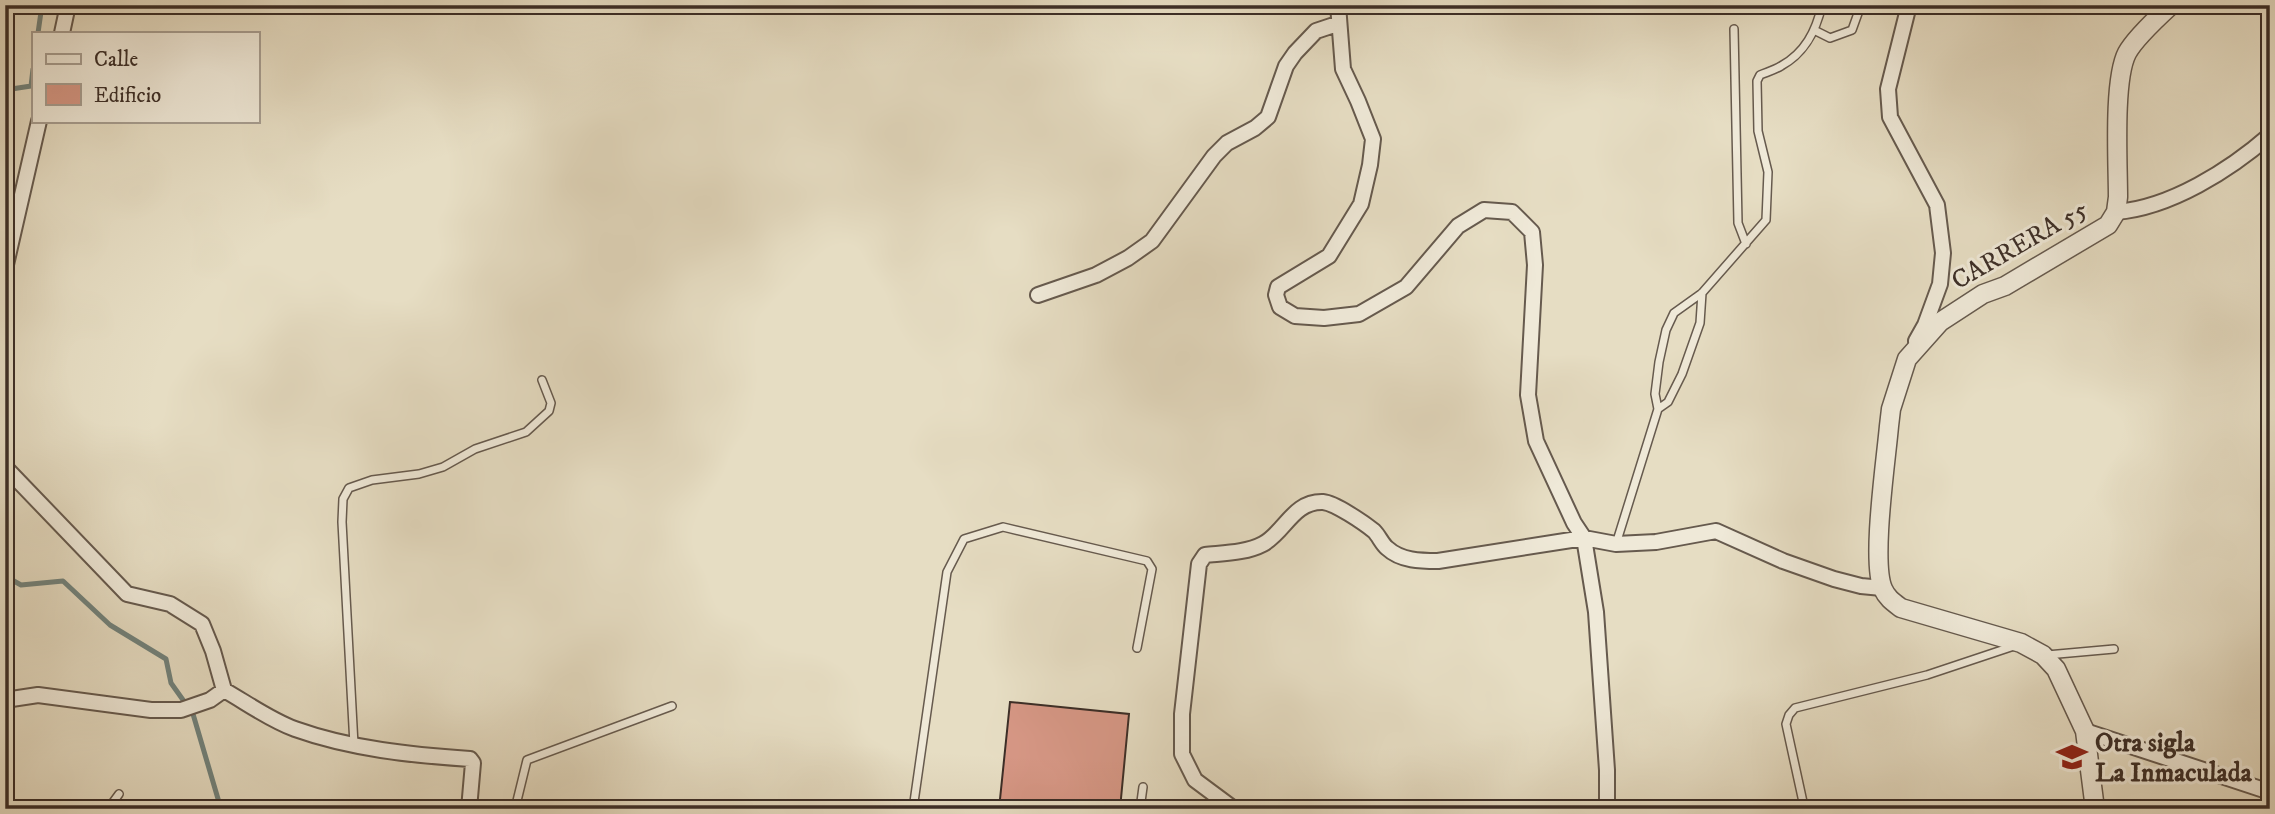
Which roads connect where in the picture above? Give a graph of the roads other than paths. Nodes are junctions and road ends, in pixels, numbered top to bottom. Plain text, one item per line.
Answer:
1 (68, 5) edge
2 (1338, 5) edge
3 (1822, 5) edge
4 (1861, 5) edge
5 (1909, 5) edge
6 (2171, 5) edge
7 (1337, 24) junction
8 (1734, 29) dead end
9 (1816, 31) junction
10 (62, 32) edge
11 (39, 122) edge
12 (2270, 135) edge
13 (2116, 212) junction
14 (1746, 244) junction
15 (5, 269) edge
16 (1702, 293) junction
17 (1038, 295) dead end
18 (1907, 359) junction
19 (542, 380) dead end
20 (1658, 409) junction
21 (5, 467) edge
22 (1584, 538) junction
23 (1616, 544) junction
24 (1882, 587) junction
25 (2021, 643) junction
26 (1137, 649) dead end
27 (2114, 649) dead end
28 (2043, 655) junction
29 (224, 690) junction
30 (5, 701) edge
31 (672, 706) dead end
32 (2085, 731) junction
33 (354, 747) junction
34 (1143, 787) dead end
35 (2270, 792) edge
36 (119, 794) dead end
37 (1803, 802) dead end
38 (108, 809) edge
39 (469, 809) edge
40 (515, 809) edge
41 (913, 809) edge
42 (1140, 809) edge
43 (1234, 809) edge
44 (1607, 809) edge
45 (2095, 809) edge

1 - 10 street
2 - 7 street
3 - 9 lane
4 - 9 lane
5 - 18 street
6 - 13 street, CARRERA 55
7 - 17 street
7 - 22 street
8 - 14 lane
9 - 14 lane
11 - 15 street
12 - 13 street
13 - 18 street, CARRERA 55
14 - 16 lane
16 - 20 lane
16 - 20 lane
18 - 24 street
19 - 33 lane
20 - 23 lane
21 - 29 street
22 - 23 street
22 - 43 street
22 - 44 street
23 - 24 street
24 - 25 street
25 - 28 street
25 - 37 lane
26 - 41 lane
27 - 28 lane
28 - 32 street
29 - 30 street
29 - 33 street
31 - 40 lane
32 - 35 street
32 - 45 street
33 - 39 street
34 - 42 lane
36 - 38 lane

